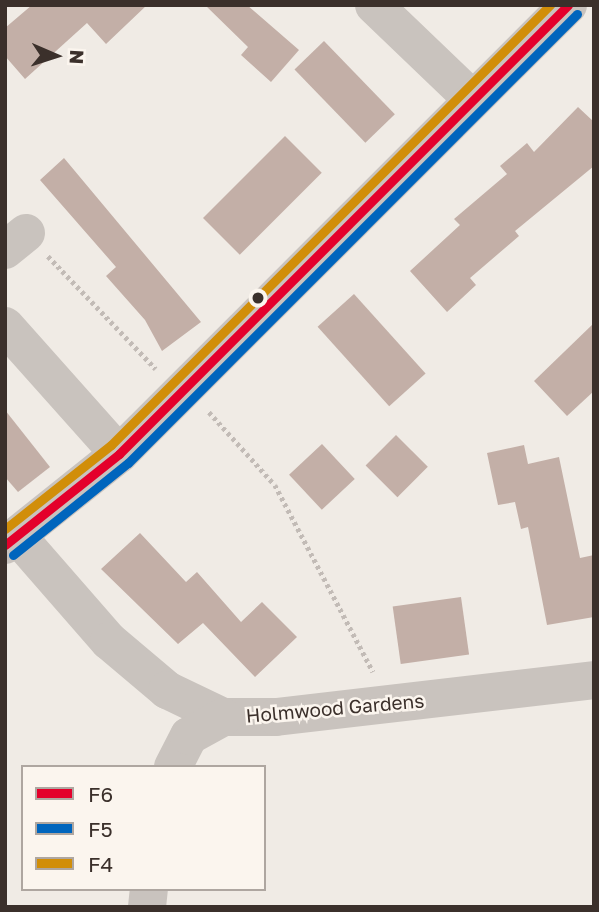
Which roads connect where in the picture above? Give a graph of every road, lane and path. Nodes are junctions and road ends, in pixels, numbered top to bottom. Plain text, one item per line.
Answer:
1 (374, 5) edge
2 (568, 5) edge
3 (470, 97) junction
4 (16, 241) edge
5 (5, 326) edge
6 (182, 390) junction
7 (119, 454) junction
8 (12, 542) edge
9 (594, 680) edge
10 (390, 704) junction
11 (223, 717) junction
12 (174, 765) edge

1 - 3 street
2 - 3 street
3 - 6 street
4 - 6 path
5 - 7 street
6 - 7 street
6 - 10 path
7 - 8 street
8 - 11 street, Holmwood Gardens
9 - 10 street, Holmwood Gardens
10 - 11 street, Holmwood Gardens
11 - 12 street

